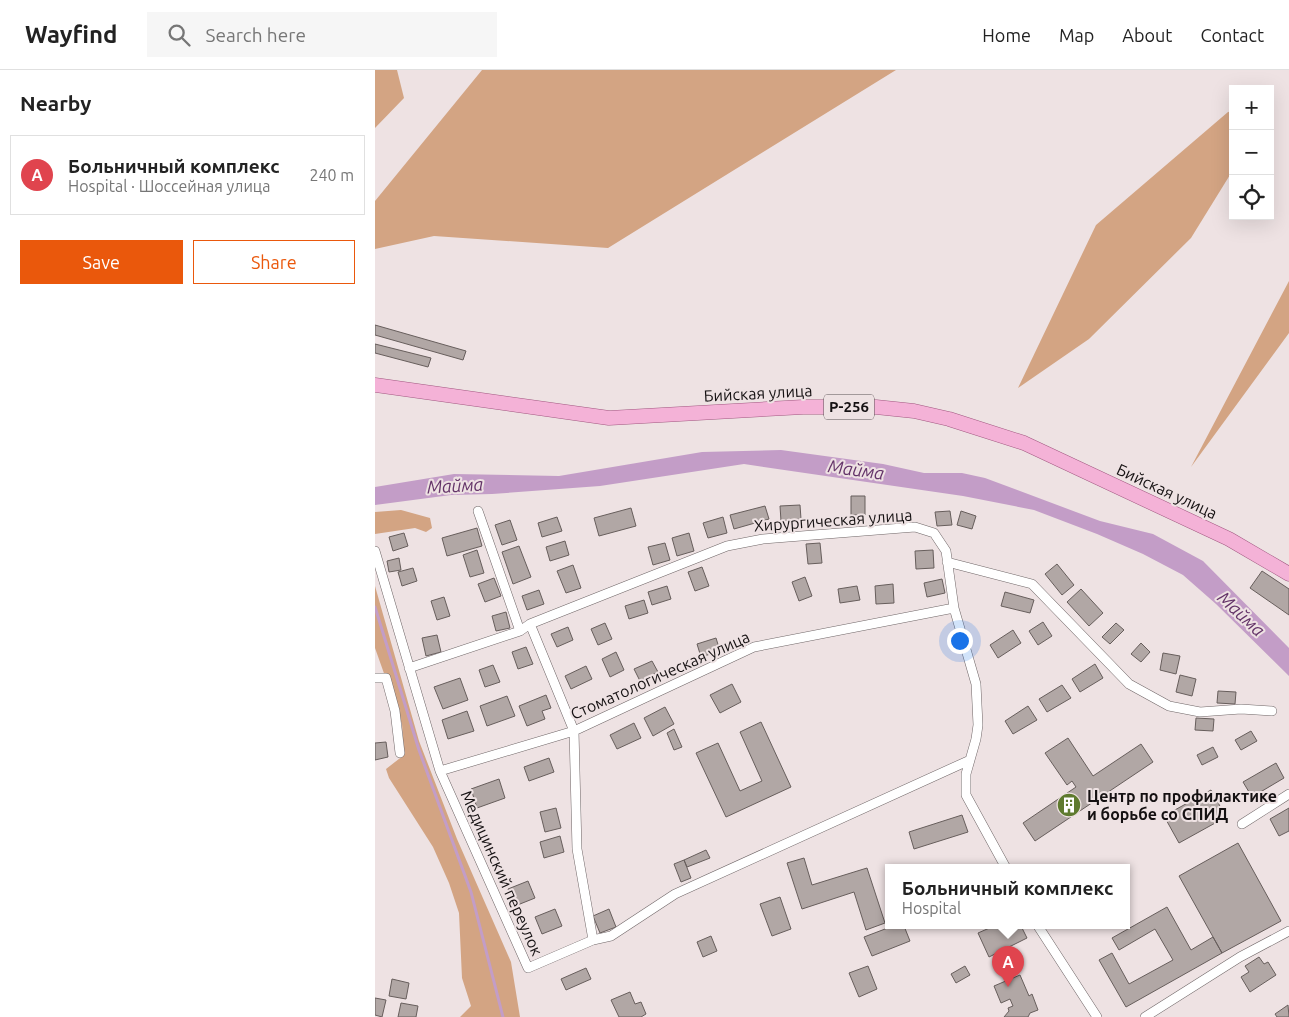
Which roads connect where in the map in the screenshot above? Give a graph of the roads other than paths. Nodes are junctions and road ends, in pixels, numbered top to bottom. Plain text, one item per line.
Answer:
1 (375, 385) edge
2 (478, 511) dead end
3 (375, 551) edge
4 (947, 562) junction
5 (1289, 574) edge
6 (954, 608) junction
7 (530, 624) junction
8 (520, 631) junction
9 (409, 668) junction
10 (375, 678) edge
11 (1272, 711) dead end
12 (574, 731) junction
13 (400, 753) dead end
14 (970, 760) junction
15 (440, 771) junction
16 (1289, 794) edge
17 (1242, 824) dead end
18 (1004, 864) edge
19 (1040, 929) edge
20 (1289, 932) edge
21 (593, 940) junction
22 (1097, 1017) edge
23 (1145, 1017) edge

1 - 5 main road, Бийская улица / Р-256
2 - 8 street
3 - 9 street, Медицинский переулок
4 - 6 street, Хирургическая улица
4 - 7 street, Хирургическая улица
4 - 11 street
6 - 12 street, Стоматологическая улица
6 - 14 street, Хирургическая улица
7 - 8 street, Хирургическая улица
7 - 12 street
8 - 9 street, Хирургическая улица
9 - 15 street, Медицинский переулок
10 - 13 street
12 - 15 street, Стоматологическая улица
12 - 21 street
14 - 18 street, Хирургическая улица
14 - 21 street, Медицинский переулок
15 - 21 street, Медицинский переулок
16 - 17 street
19 - 22 street
20 - 23 street

